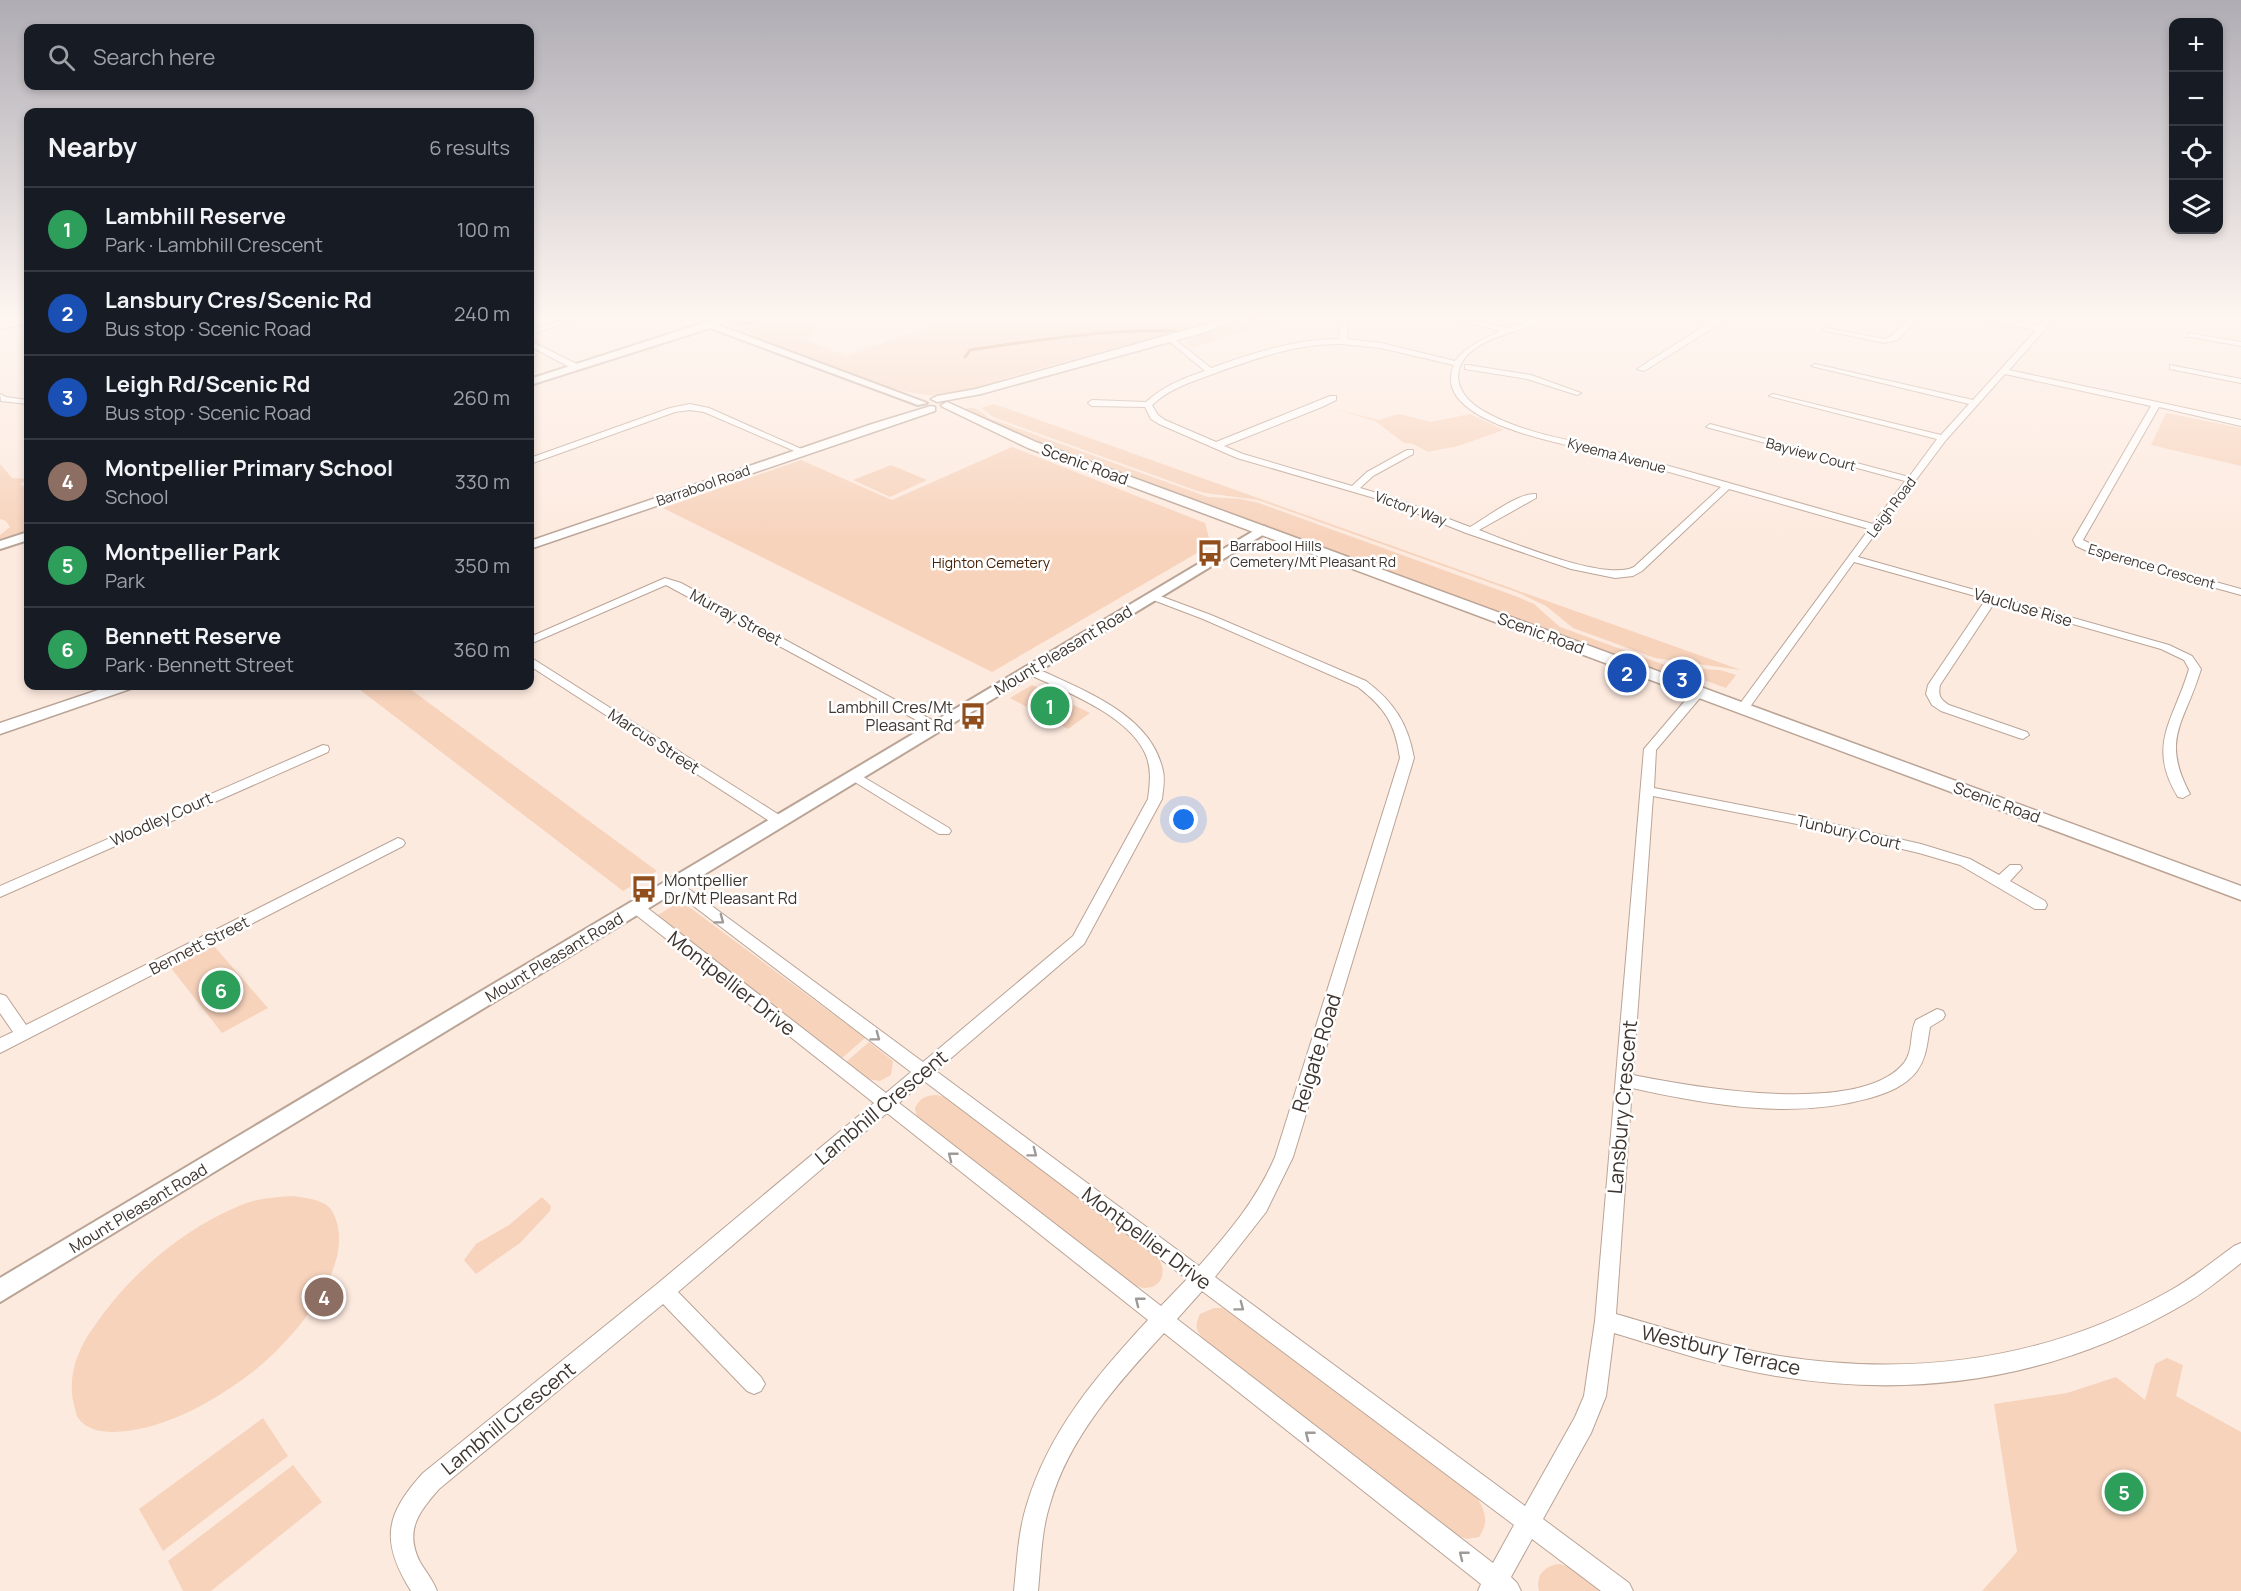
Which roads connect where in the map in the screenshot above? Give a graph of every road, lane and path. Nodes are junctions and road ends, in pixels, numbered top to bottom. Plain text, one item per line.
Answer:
1 (891, 391) edge
2 (979, 391) edge
3 (1160, 391) edge
4 (1459, 391) edge
5 (1572, 391) edge
6 (1923, 391) edge
7 (1985, 391) edge
8 (2095, 391) edge
9 (1577, 393) dead end
10 (0, 396) edge
11 (1773, 396) dead end
12 (1333, 398) dead end
13 (24, 402) edge
14 (1974, 403) junction
15 (934, 404) junction
16 (1092, 404) dead end
17 (1148, 405) junction
18 (2156, 405) junction
19 (2241, 423) edge
20 (1710, 427) dead end
21 (1943, 438) junction
22 (1215, 446) junction
23 (802, 451) junction
24 (1410, 452) dead end
25 (534, 460) edge
26 (1911, 480) junction
27 (1727, 486) junction
28 (1354, 489) junction
29 (1533, 496) dead end
30 (1875, 528) junction
31 (1262, 530) junction
32 (1470, 531) junction
33 (24, 537) edge
34 (534, 544) edge
35 (0, 545) edge
36 (1852, 558) junction
37 (2241, 591) edge
38 (1152, 596) junction
39 (1992, 598) junction
40 (534, 639) edge
41 (534, 664) edge
42 (1030, 670) junction
43 (112, 690) edge
44 (1699, 692) junction
45 (1743, 708) junction
46 (937, 726) junction
47 (0, 729) edge
48 (2023, 735) dead end
49 (323, 749) dead end
50 (855, 776) junction
51 (1647, 791) junction
52 (2183, 794) dead end
53 (779, 821) junction
54 (945, 831) dead end
55 (399, 843) dead end
56 (2014, 868) dead end
57 (2000, 882) junction
58 (673, 885) junction
59 (0, 892) edge
60 (2241, 893) edge
61 (2040, 905) dead end
62 (636, 907) junction
63 (0, 1000) edge
64 (1937, 1015) dead end
65 (23, 1034) junction
66 (0, 1046) edge
67 (924, 1072) junction
68 (1625, 1080) junction
69 (885, 1103) junction
70 (2241, 1252) edge
71 (1201, 1278) junction
72 (0, 1291) edge
73 (664, 1291) junction
74 (1164, 1320) junction
75 (1605, 1321) junction
76 (754, 1384) dead end
77 (1529, 1524) junction
78 (1498, 1588) edge
79 (425, 1591) edge
80 (1026, 1591) edge
81 (1621, 1591) edge

1 - 15 street, Scenic Road
2 - 15 main road, Barrabool Road
3 - 17 street
4 - 27 street, Kyeema Avenue
5 - 9 street
6 - 14 street
7 - 14 street, Leigh Road
8 - 18 street
10 - 13 street
11 - 21 street
12 - 22 street
14 - 21 street, Leigh Road
15 - 23 main road, Barrabool Road
15 - 31 main road, Scenic Road
16 - 17 street
17 - 22 street, Victory Way
18 - 19 street
18 - 37 street, Esperence Crescent
20 - 26 street, Bayview Court
21 - 26 street, Leigh Road
22 - 28 street, Victory Way
23 - 25 street
23 - 34 main road, Barrabool Road
24 - 28 street
26 - 30 street, Leigh Road
27 - 30 street, Kyeema Avenue
27 - 32 street, Victory Way
28 - 32 street, Victory Way
29 - 32 street
30 - 36 street, Leigh Road
31 - 38 street, Mount Pleasant Road
31 - 44 main road, Scenic Road
33 - 35 street
36 - 39 street, Vaucluse Rise
36 - 45 street, Leigh Road
38 - 42 street, Mount Pleasant Road
38 - 71 street, Reigate Road
39 - 48 street
39 - 52 street, Vaucluse Rise
40 - 46 street, Murray Street
41 - 53 street, Marcus Street
42 - 46 street, Mount Pleasant Road
42 - 67 street, Lambhill Crescent
43 - 47 main road
44 - 45 main road, Scenic Road
44 - 51 street, Lansbury Crescent
45 - 60 main road, Scenic Road
46 - 50 street, Mount Pleasant Road
49 - 59 street, Woodley Court
50 - 53 street, Mount Pleasant Road
50 - 54 street
51 - 57 street, Tunbury Court
51 - 68 street, Lansbury Crescent
53 - 58 street, Mount Pleasant Road
55 - 65 street, Bennett Street
56 - 57 street
57 - 61 street, Tunbury Court
58 - 62 street, Mount Pleasant Road
58 -> 67 street, Montpellier Drive
62 - 69 street, Montpellier Drive
62 - 72 street, Mount Pleasant Road
63 - 65 street
64 - 68 street
65 - 66 street, Bennett Street
67 - 69 street, Lambhill Crescent
67 -> 71 street, Montpellier Drive
68 - 75 street, Lansbury Crescent
69 - 73 street, Lambhill Crescent
74 -> 69 street, Montpellier Drive
70 - 75 street, Westbury Terrace
71 - 74 street, Reigate Road
71 -> 77 street, Montpellier Drive
73 - 76 street
73 - 79 street, Lambhill Crescent
78 -> 74 street, Montpellier Drive
74 - 80 street, Reigate Road
75 - 77 street, Lansbury Crescent
77 - 78 street, Lansbury Crescent
77 - 81 street, Montpellier Drive

